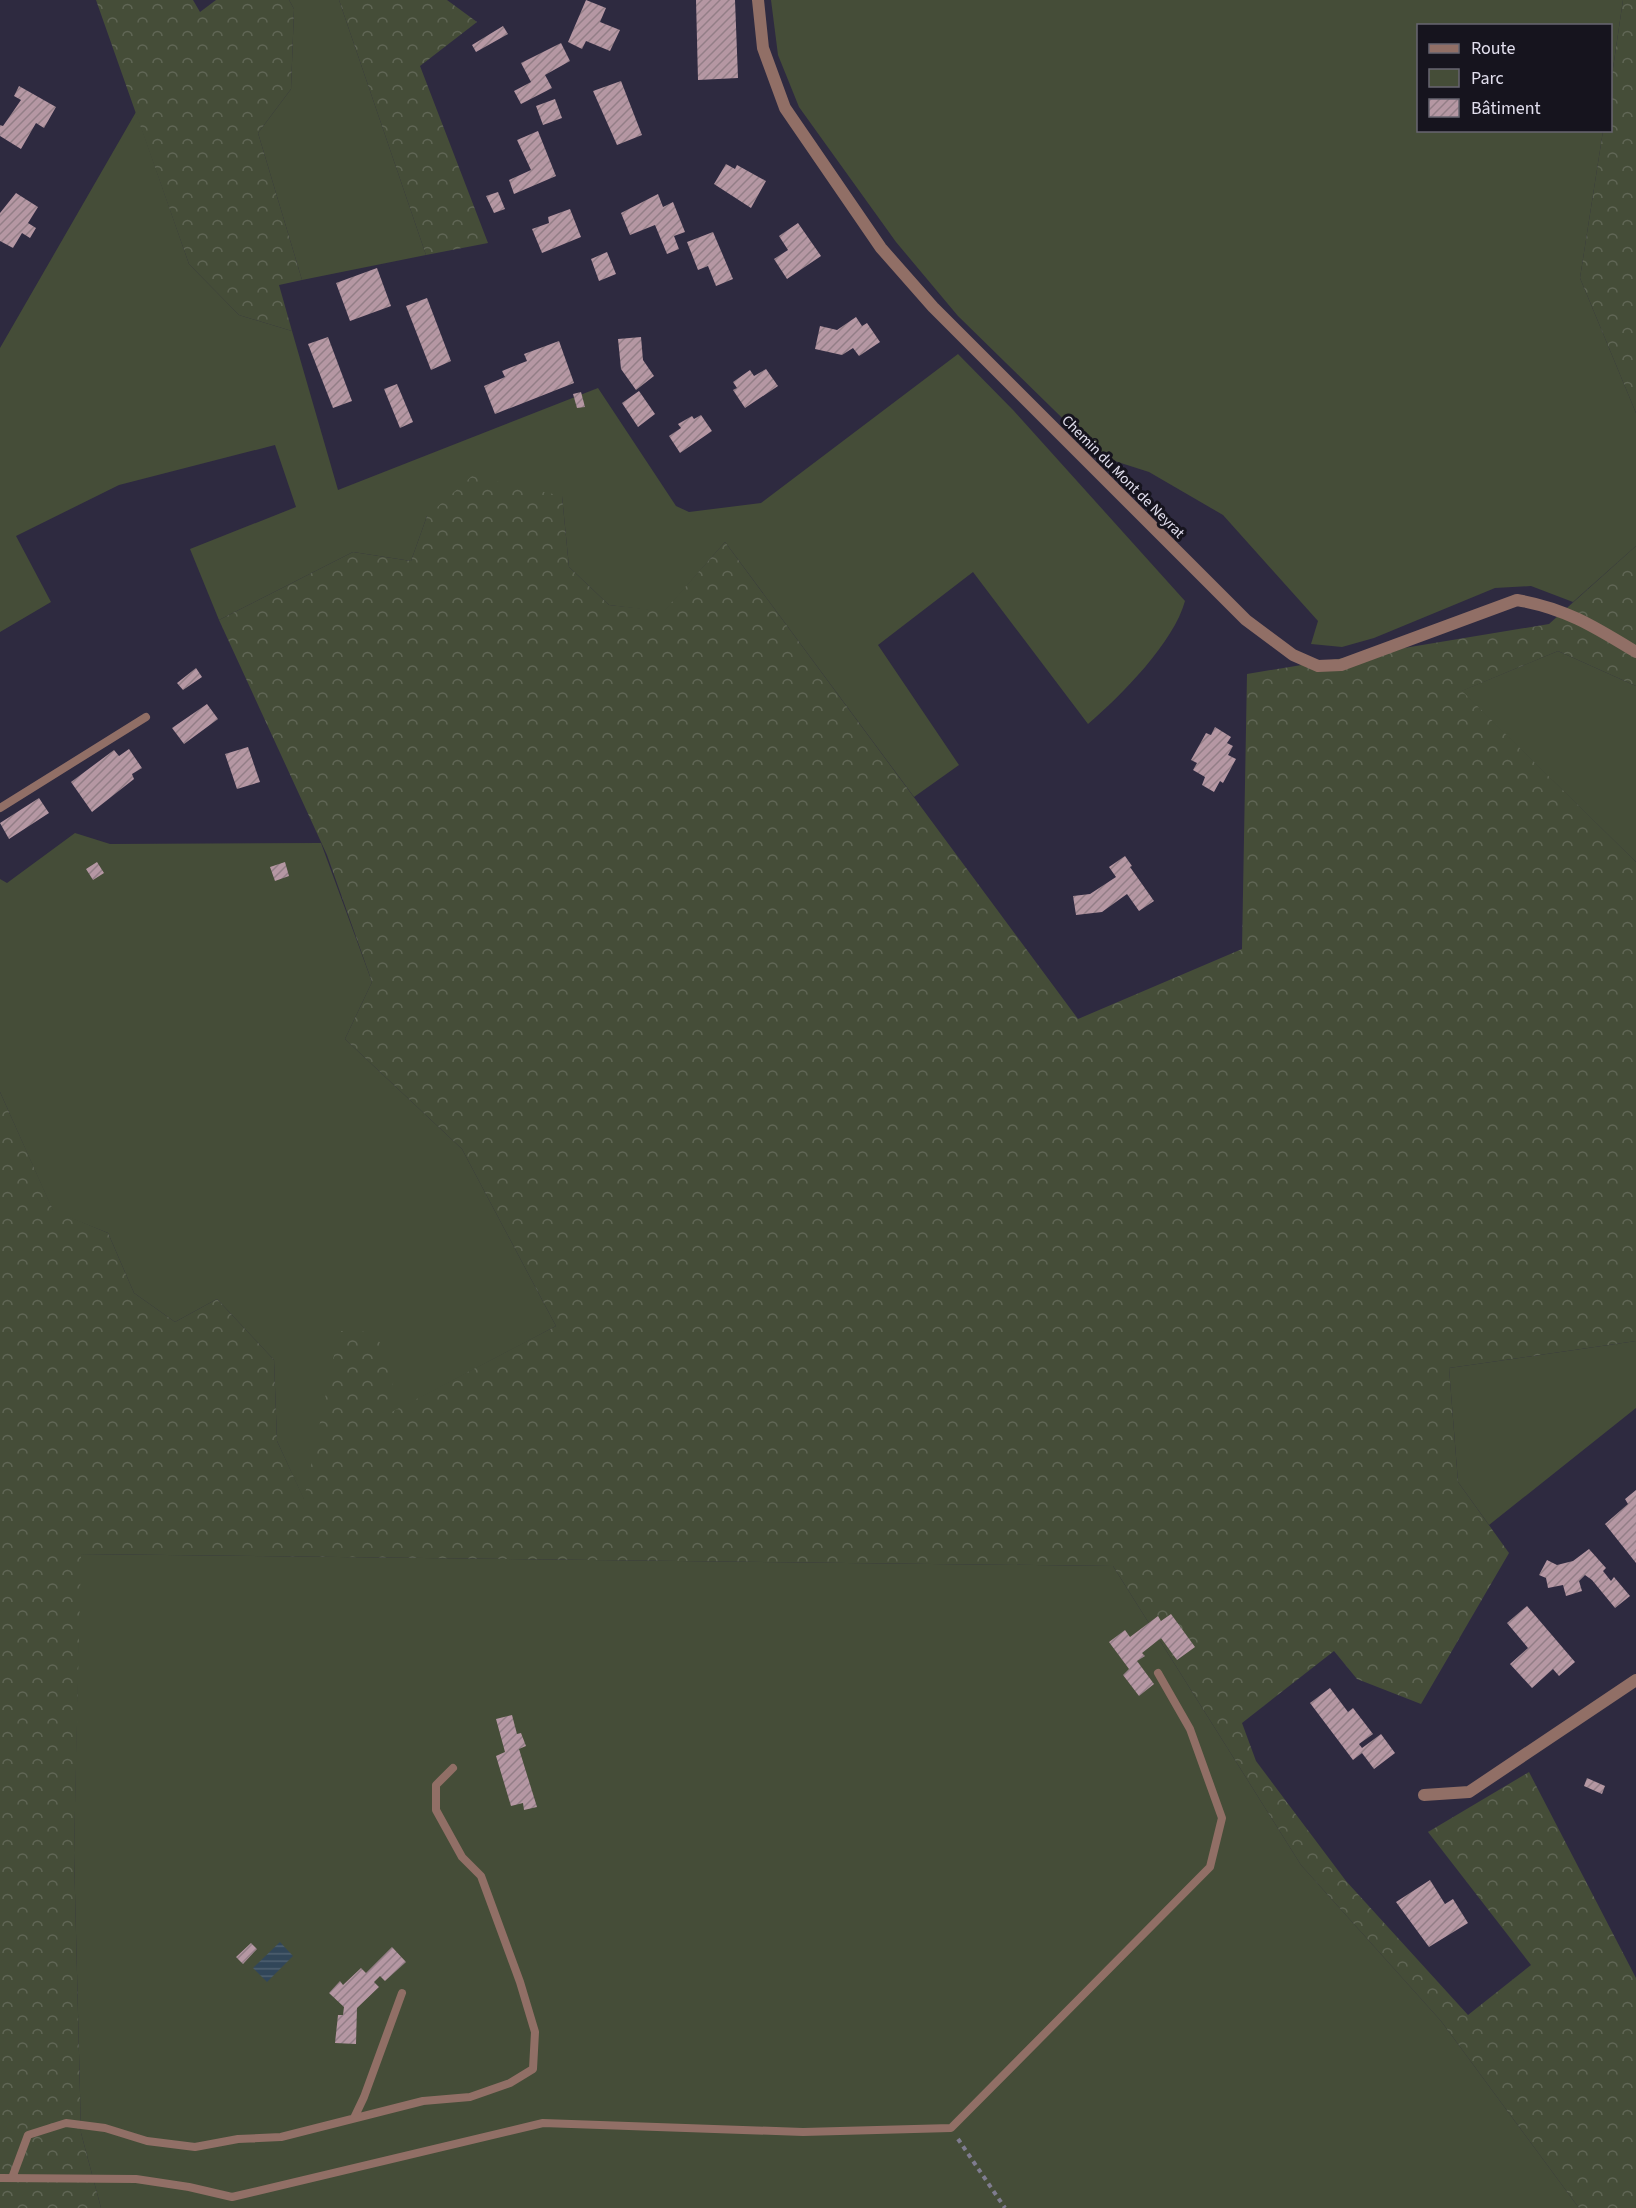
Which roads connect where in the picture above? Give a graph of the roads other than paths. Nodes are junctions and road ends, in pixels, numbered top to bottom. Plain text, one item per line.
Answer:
1 (758, 0) edge
2 (1636, 652) edge
3 (146, 717) dead end
4 (0, 808) edge
5 (1158, 1673) dead end
6 (1636, 1680) edge
7 (453, 1768) dead end
8 (1424, 1795) dead end
9 (402, 1993) dead end
10 (354, 2118) junction
11 (0, 2178) edge
12 (12, 2178) junction

1 - 2 street, Chemin du Mont de Neyrat
3 - 4 lane
5 - 12 lane
6 - 8 street
7 - 10 lane
9 - 10 lane
10 - 12 lane
11 - 12 lane

